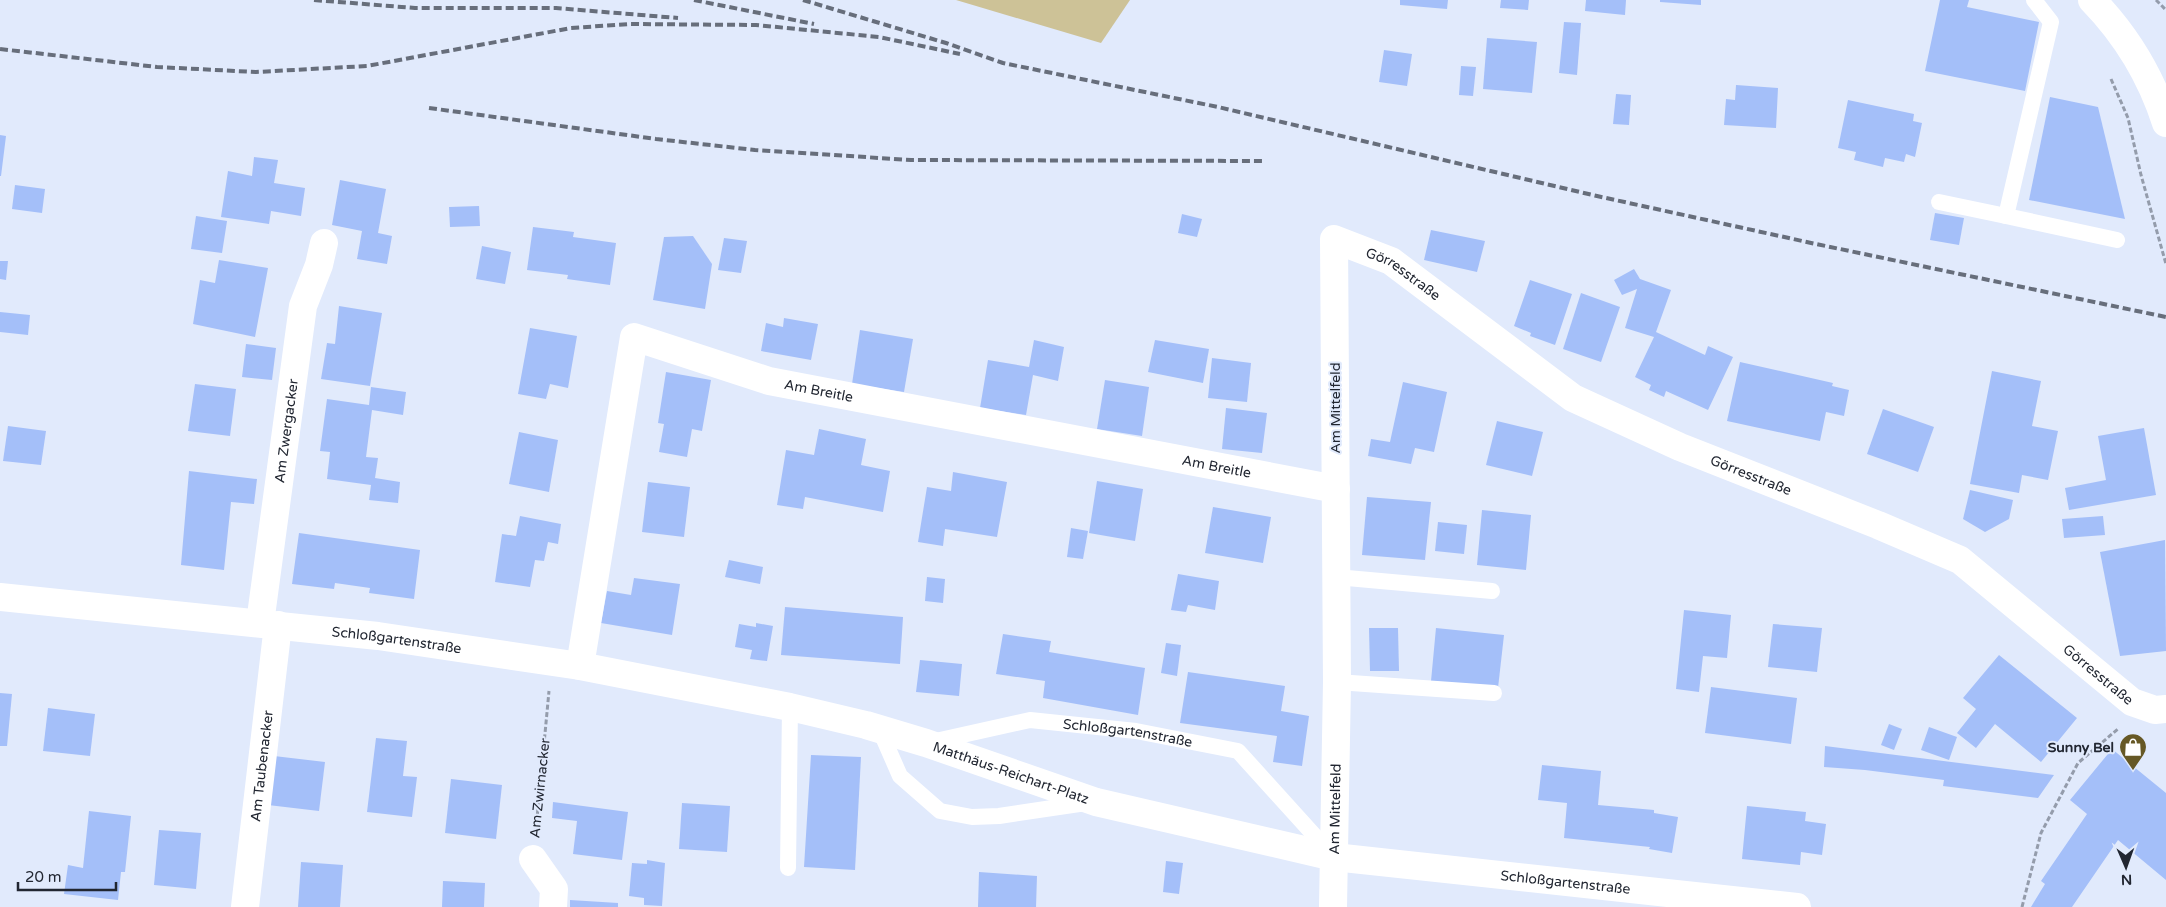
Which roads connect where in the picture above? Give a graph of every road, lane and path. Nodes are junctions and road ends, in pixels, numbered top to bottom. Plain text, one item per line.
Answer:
1 (2034, 0) edge
2 (2092, 0) edge
3 (2156, 0) edge
4 (2166, 10) edge
5 (2108, 74) dead end
6 (2166, 123) edge
7 (1939, 202) dead end
8 (2006, 216) junction
9 (1334, 239) joint
10 (2117, 240) dead end
11 (324, 243) dead end
12 (2166, 264) edge
13 (1336, 489) junction
14 (1336, 577) junction
15 (1492, 591) dead end
16 (0, 597) edge
17 (269, 624) junction
18 (552, 661) junction
19 (580, 666) junction
20 (1337, 682) junction
21 (1494, 693) dead end
22 (790, 707) junction
23 (2166, 709) edge
24 (2126, 722) dead end
25 (879, 728) junction
26 (926, 743) junction
27 (1096, 802) junction
28 (1334, 856) junction
29 (533, 860) joint
30 (788, 868) dead end
31 (245, 907) edge
32 (553, 907) edge
33 (1333, 907) edge
34 (1796, 907) edge
35 (2022, 907) edge

1 - 8 lane
2 - 6 street
3 - 4 path
5 - 12 path
7 - 8 lane
8 - 10 lane
9 - 13 street, Am Mittelfeld
9 - 23 street, Görresstraße
11 - 17 street, Am Zwergacker
13 - 14 street, Am Mittelfeld
13 - 19 street, Am Breitle
14 - 15 lane
14 - 20 street, Am Mittelfeld
16 - 17 street, Schloßgartenstraße
17 - 18 street, Schloßgartenstraße
17 - 31 street, Am Taubenacker
18 - 19 street, Schloßgartenstraße
18 - 29 path, Am Zwirnacker
19 - 22 street, Schloßgartenstraße
20 - 21 lane
20 - 28 street, Am Mittelfeld
22 - 25 street, Schloßgartenstraße
22 - 30 lane
24 - 35 path
25 - 26 street, Schloßgartenstraße
25 - 27 lane, Schloßgartenstraße
26 - 27 street, Matthäus-Reichart-Platz
26 - 28 lane, Schloßgartenstraße
27 - 28 street, Schloßgartenstraße
28 - 33 street, Am Mittelfeld
28 - 34 street, Schloßgartenstraße
29 - 32 street

